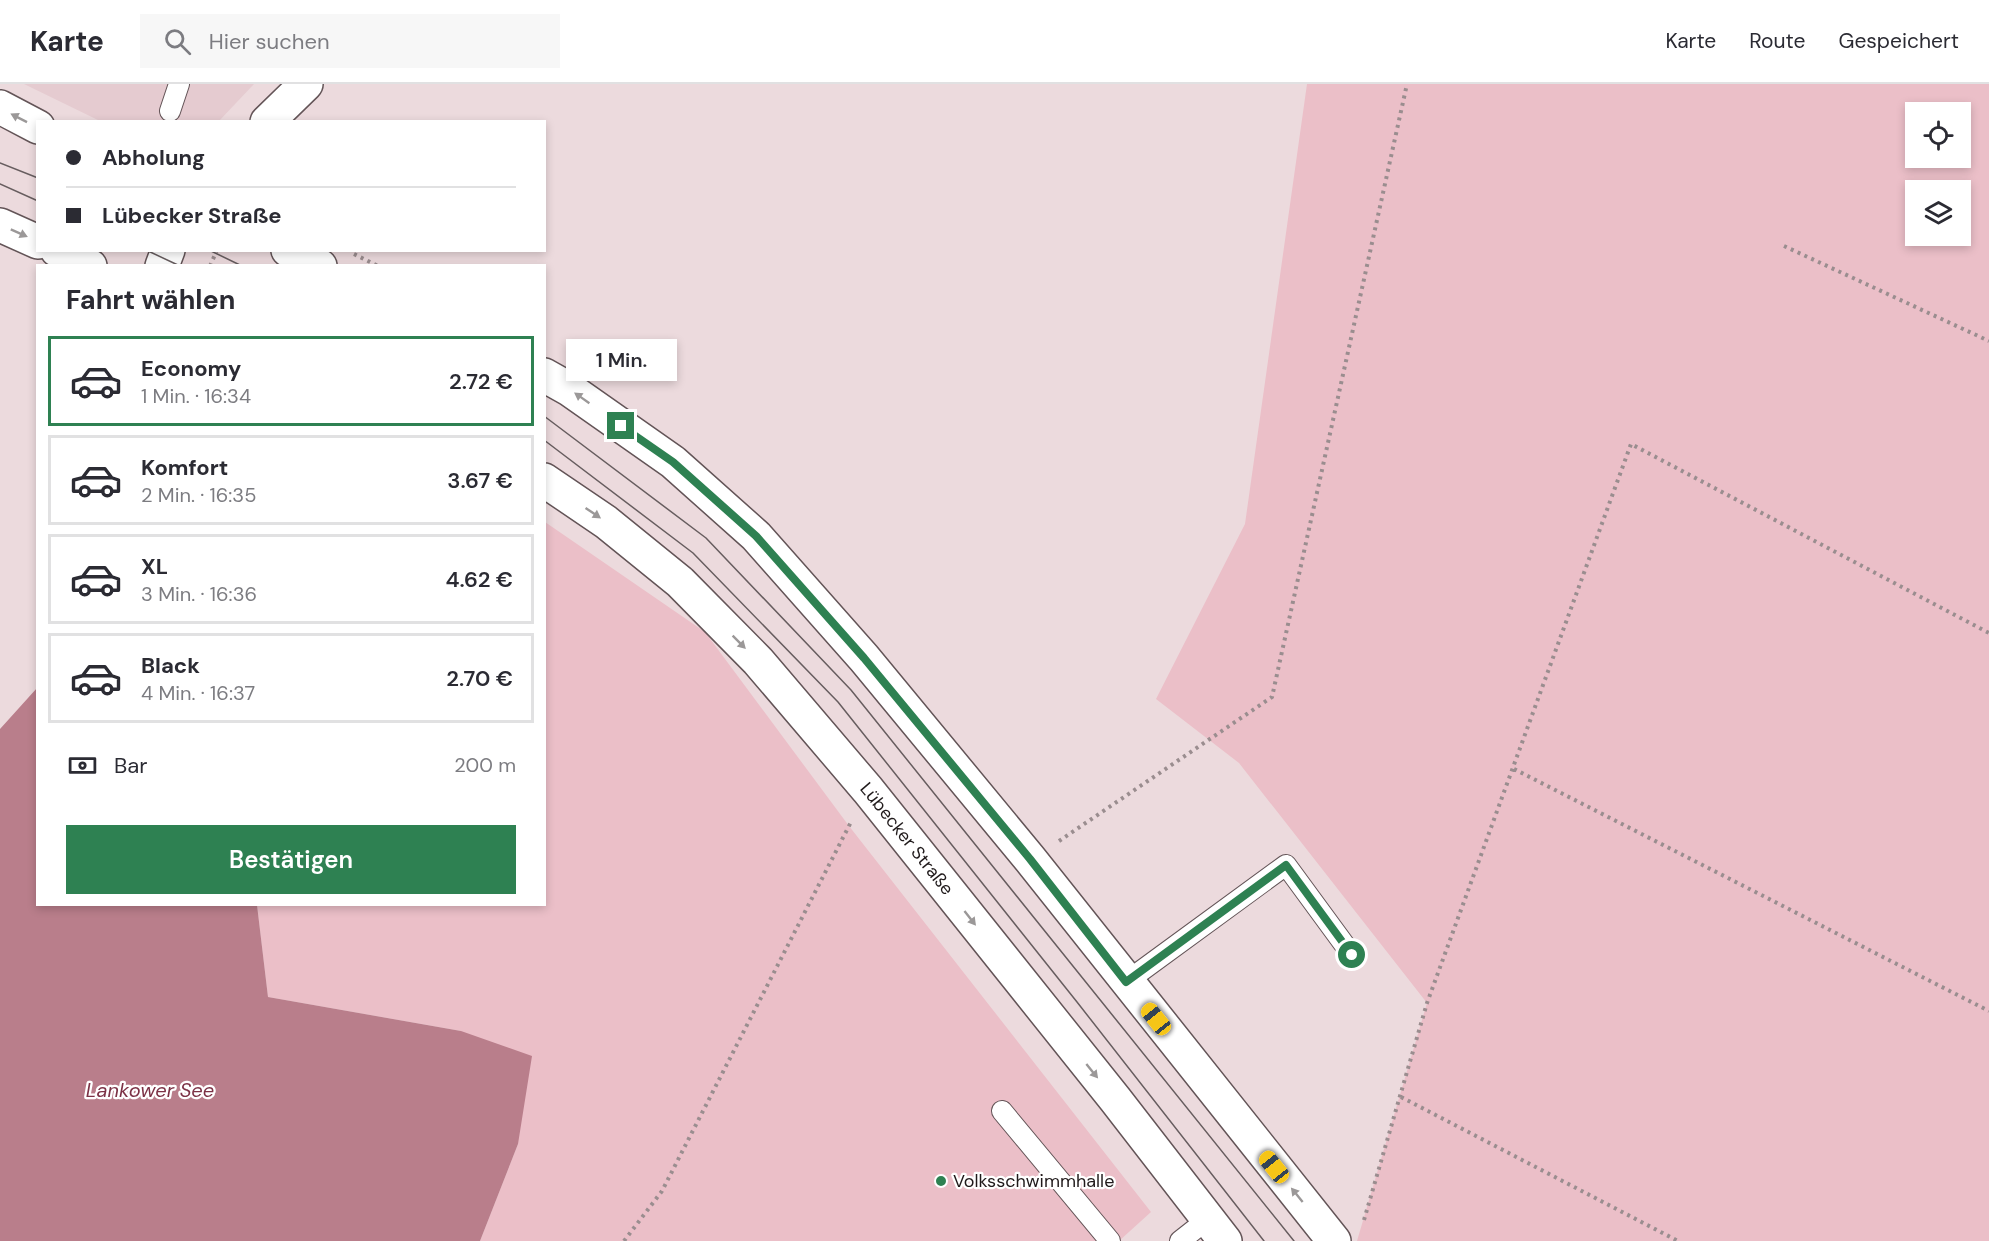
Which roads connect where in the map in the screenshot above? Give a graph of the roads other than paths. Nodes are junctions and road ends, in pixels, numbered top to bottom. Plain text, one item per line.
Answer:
1 (179, 84) edge
2 (306, 84) edge
3 (0, 107) edge
4 (170, 111) dead end
5 (269, 120) edge
6 (36, 126) edge
7 (0, 225) edge
8 (36, 241) edge
9 (61, 252) edge
10 (292, 252) edge
11 (86, 264) edge
12 (316, 264) edge
13 (546, 376) edge
14 (546, 481) edge
15 (1352, 955) dead end
16 (1126, 982) junction
17 (1002, 1111) dead end
18 (1217, 1230) edge
19 (1348, 1234) edge
20 (1110, 1241) edge
21 (1180, 1241) edge

1 - 4 lane
2 - 5 street
6 -> 3 street
7 -> 8 street
9 - 11 street
10 - 12 street
16 -> 13 street
14 -> 18 street, Lübecker Straße
15 - 16 lane
19 -> 16 street
17 - 20 lane
18 - 21 lane

